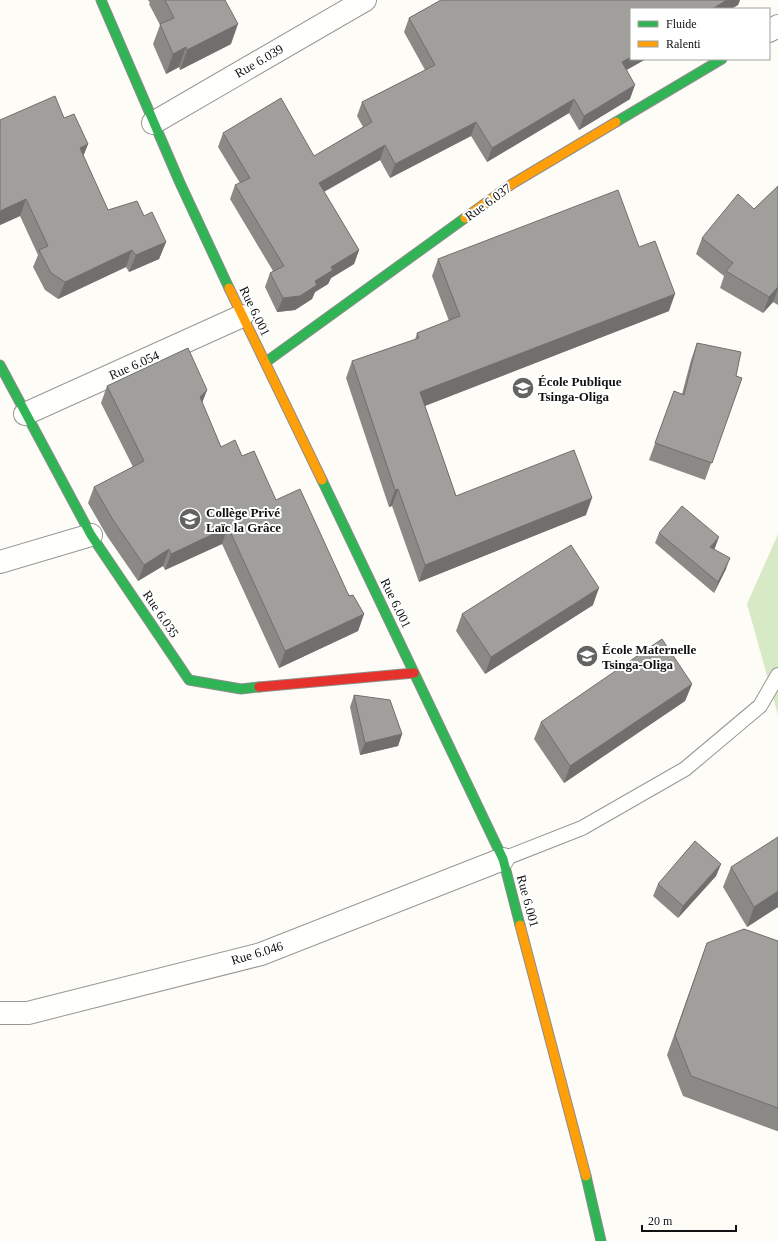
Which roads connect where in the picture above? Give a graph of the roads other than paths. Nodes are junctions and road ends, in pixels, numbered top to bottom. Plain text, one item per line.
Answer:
1 (101, 0) edge
2 (364, 0) edge
3 (720, 60) edge
4 (153, 123) junction
5 (242, 316) junction
6 (266, 362) junction
7 (0, 366) edge
8 (26, 414) junction
9 (91, 535) junction
10 (0, 562) edge
11 (414, 673) junction
12 (778, 674) edge
13 (503, 859) junction
14 (0, 1013) edge
15 (602, 1241) edge

1 - 4 street, Rue 6.001
2 - 4 street, Rue 6.039
3 - 6 street, Rue 6.037
4 - 5 street, Rue 6.001
5 - 6 street, Rue 6.001
5 - 8 street, Rue 6.054
6 - 11 street, Rue 6.001
7 - 8 street, Rue 6.035
8 - 9 street, Rue 6.035
9 - 10 street
9 - 11 street, Rue 6.035
11 - 13 street, Rue 6.001
12 - 13 lane
13 - 14 street, Rue 6.046
13 - 15 street, Rue 6.001

